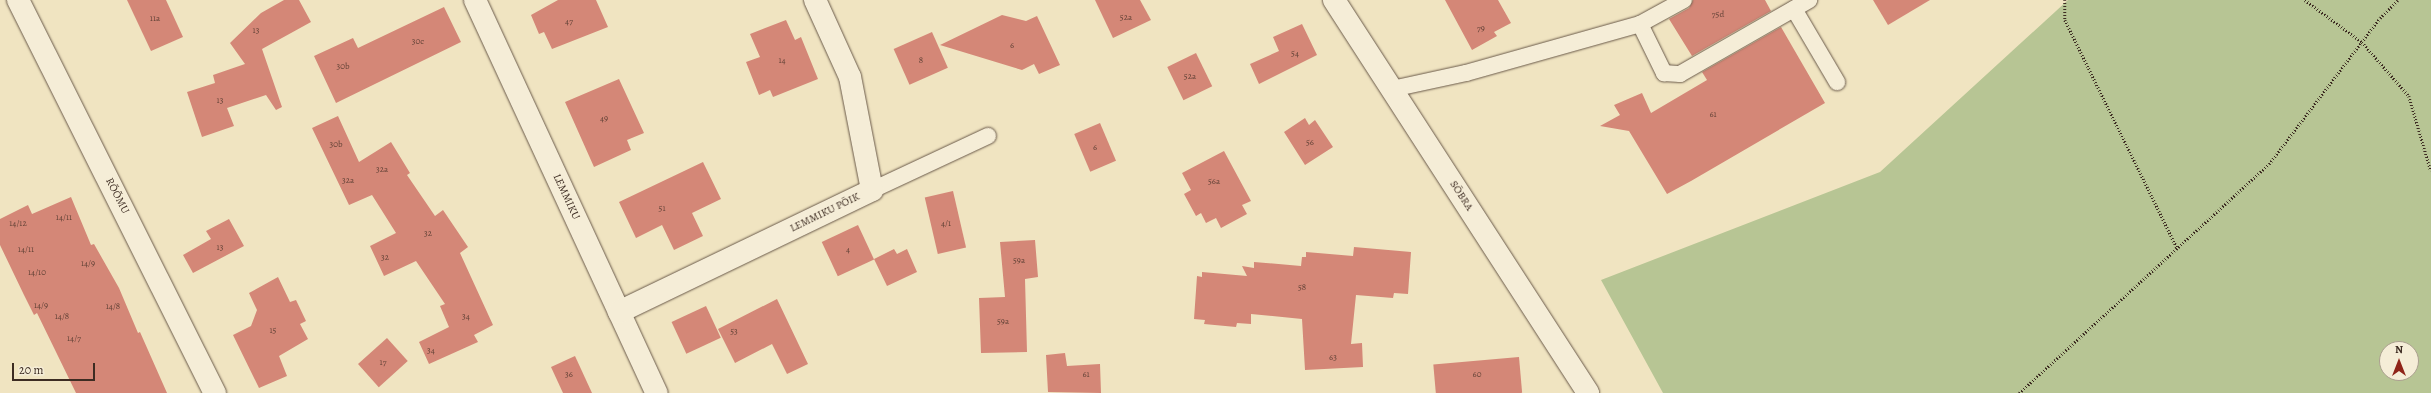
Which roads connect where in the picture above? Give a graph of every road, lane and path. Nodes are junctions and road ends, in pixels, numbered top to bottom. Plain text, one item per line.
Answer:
1 (18, 0) edge
2 (475, 0) edge
3 (815, 0) edge
4 (1334, 0) edge
5 (1684, 0) edge
6 (1808, 0) edge
7 (2064, 0) edge
8 (2305, 0) edge
9 (2398, 0) edge
10 (1794, 9) junction
11 (1640, 24) junction
12 (2362, 42) junction
13 (1837, 82) dead end
14 (1392, 89) junction
15 (988, 136) dead end
16 (2431, 171) edge
17 (872, 190) junction
18 (2177, 248) junction
19 (619, 312) junction
20 (215, 393) edge
21 (657, 393) edge
22 (1588, 393) edge
23 (2018, 393) edge

1 - 20 street, RÕÕMU
2 - 19 street, LEMMIKU
3 - 17 street, LEMMIKU PÕIK
4 - 14 street, SÕBRA
5 - 11 lane
6 - 10 lane
7 - 18 path
8 - 12 path
9 - 12 path
10 - 11 lane
10 - 13 lane
11 - 14 lane
12 - 16 path
12 - 18 path
14 - 22 street, SÕBRA
15 - 17 lane
17 - 19 street, LEMMIKU PÕIK
18 - 23 path
19 - 21 street, LEMMIKU

